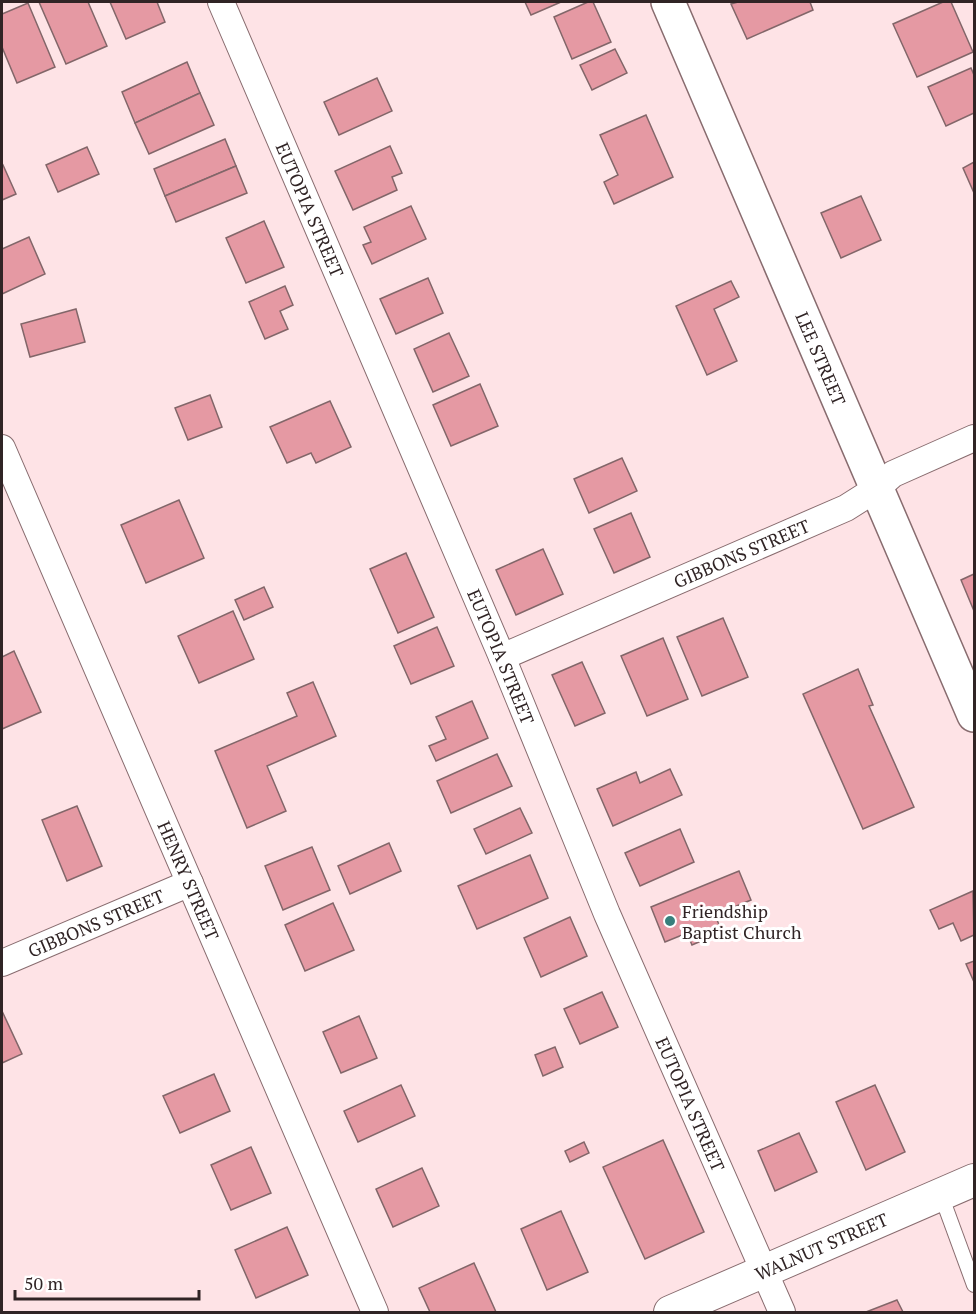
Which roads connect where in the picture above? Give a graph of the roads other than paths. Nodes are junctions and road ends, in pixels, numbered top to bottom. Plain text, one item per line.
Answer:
1 (221, 2) edge
2 (668, 2) edge
3 (975, 438) edge
4 (2, 448) edge
5 (876, 489) junction
6 (502, 657) junction
7 (975, 715) edge
8 (190, 883) junction
9 (2, 963) edge
10 (975, 1180) edge
11 (941, 1195) junction
12 (764, 1272) junction
13 (975, 1285) edge
14 (375, 1312) edge
15 (670, 1312) edge
16 (782, 1312) edge

1 - 6 street, EUTOPIA STREET
2 - 5 main road, LEE STREET
3 - 5 street, GIBBONS STREET
4 - 8 street, HENRY STREET
5 - 6 street, GIBBONS STREET
5 - 7 main road, LEE STREET
6 - 12 street, EUTOPIA STREET
8 - 9 street, GIBBONS STREET
8 - 14 street, HENRY STREET
10 - 11 street, WALNUT STREET
11 - 12 street, WALNUT STREET
11 - 13 lane
12 - 15 street, WALNUT STREET
12 - 16 street, EUTOPIA STREET

